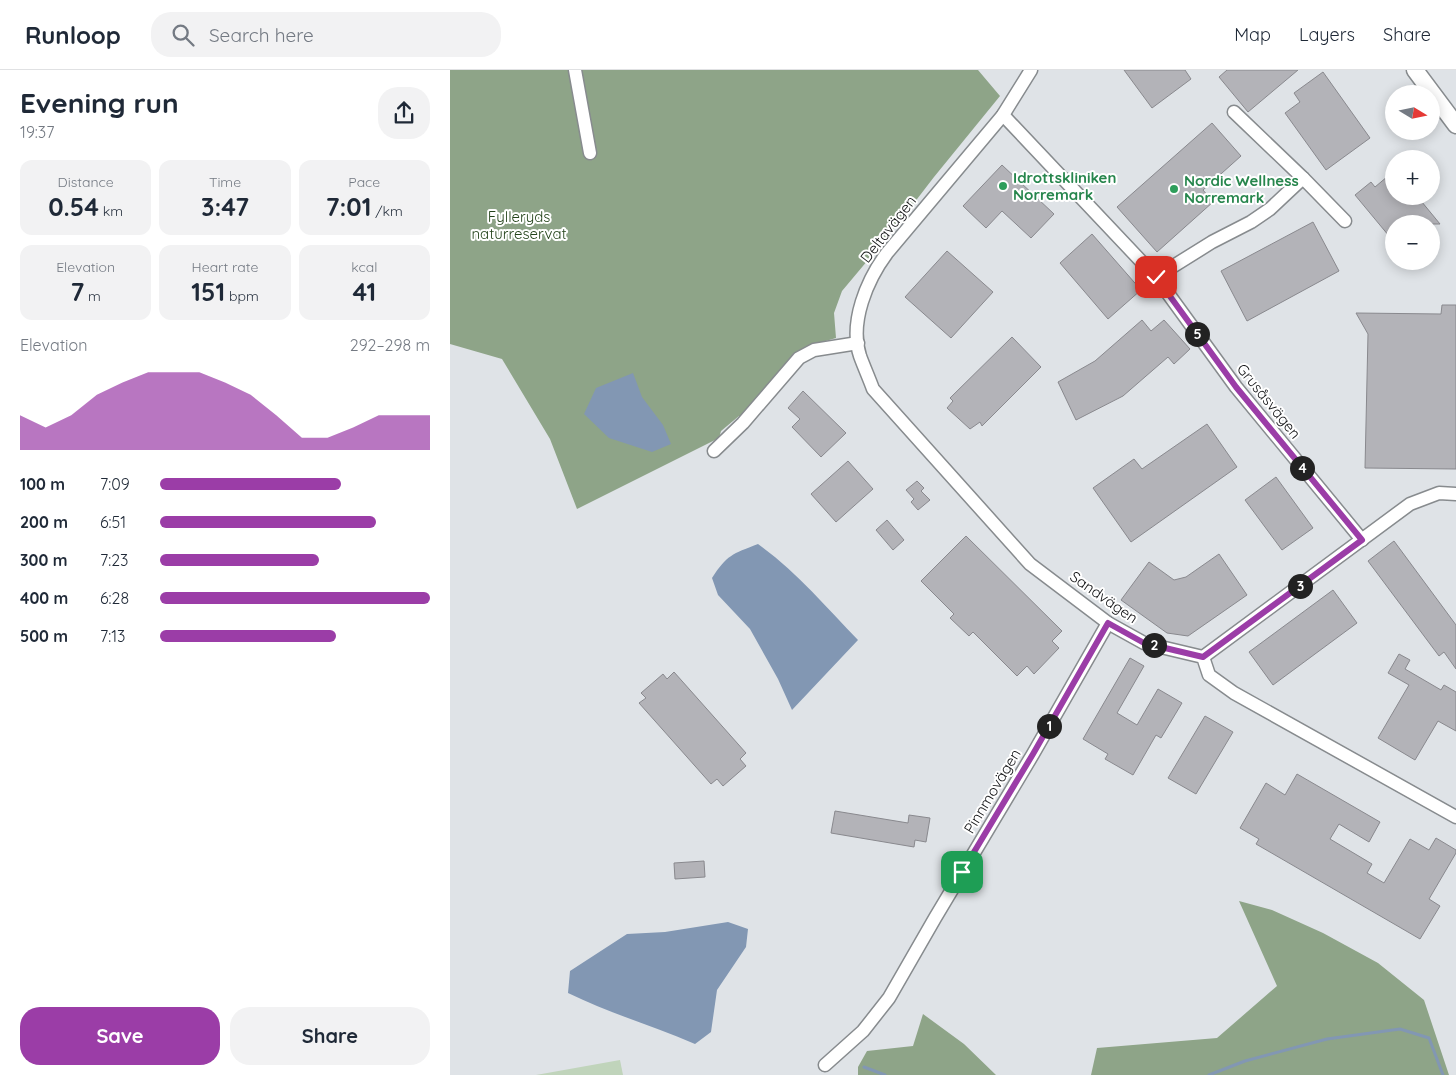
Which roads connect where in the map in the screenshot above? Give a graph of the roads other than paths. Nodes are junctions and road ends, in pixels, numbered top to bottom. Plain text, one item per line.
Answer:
1 (575, 70) edge
2 (1032, 70) edge
3 (1415, 70) edge
4 (1429, 70) edge
5 (1456, 106) edge
6 (1234, 112) dead end
7 (1003, 115) junction
8 (1456, 124) edge
9 (590, 153) dead end
10 (1303, 178) junction
11 (1345, 221) dead end
12 (1156, 277) junction
13 (858, 343) junction
14 (714, 451) dead end
15 (1456, 494) edge
16 (1362, 540) junction
17 (1108, 623) junction
18 (1203, 657) junction
19 (1456, 817) edge
20 (825, 1064) dead end

1 - 9 street
2 - 7 street, Deltavägen
3 - 8 main road
4 - 5 main road
6 - 10 street
7 - 12 street, Grusåsvägen
7 - 13 street, Deltavägen
10 - 11 street
10 - 12 street
12 - 16 street, Grusåsvägen
13 - 14 street
13 - 17 street, Sandvägen
15 - 16 street
16 - 18 street
17 - 18 street, Sandvägen
17 - 20 street, Pinnmovägen
18 - 19 street

